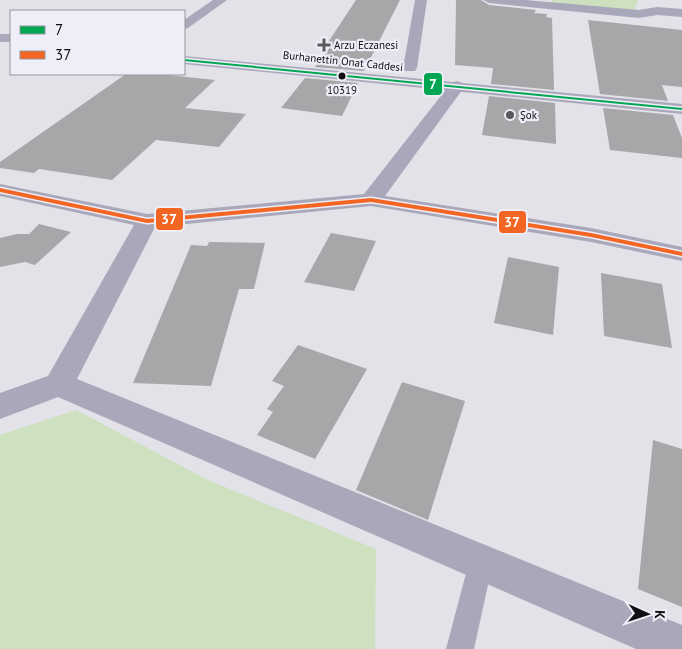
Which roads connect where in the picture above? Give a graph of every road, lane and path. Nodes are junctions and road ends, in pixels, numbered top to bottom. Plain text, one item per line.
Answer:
1 (221, 0) edge
2 (421, 0) edge
3 (489, 0) edge
4 (657, 6) edge
5 (682, 13) edge
6 (185, 24) edge
7 (185, 46) edge
8 (185, 60) edge
9 (410, 68) junction
10 (457, 86) junction
11 (682, 95) edge
12 (682, 109) edge
13 (0, 190) edge
14 (371, 200) junction
15 (147, 222) junction
16 (682, 254) edge
17 (59, 384) junction
18 (0, 406) edge
19 (481, 562) junction
20 (682, 647) edge
21 (460, 649) edge

1 - 6 street
2 - 9 street
3 - 4 street
4 - 5 street
7 - 9 main road, Burhanettin Onat Caddesi
8 - 10 main road, Burhanettin Onat Caddesi
9 - 11 main road, Burhanettin Onat Caddesi
10 - 12 main road, Burhanettin Onat Caddesi
10 - 14 street
13 - 15 street
14 - 15 street
14 - 16 street
15 - 17 street
17 - 18 street
17 - 19 street
19 - 20 street
19 - 21 lane

